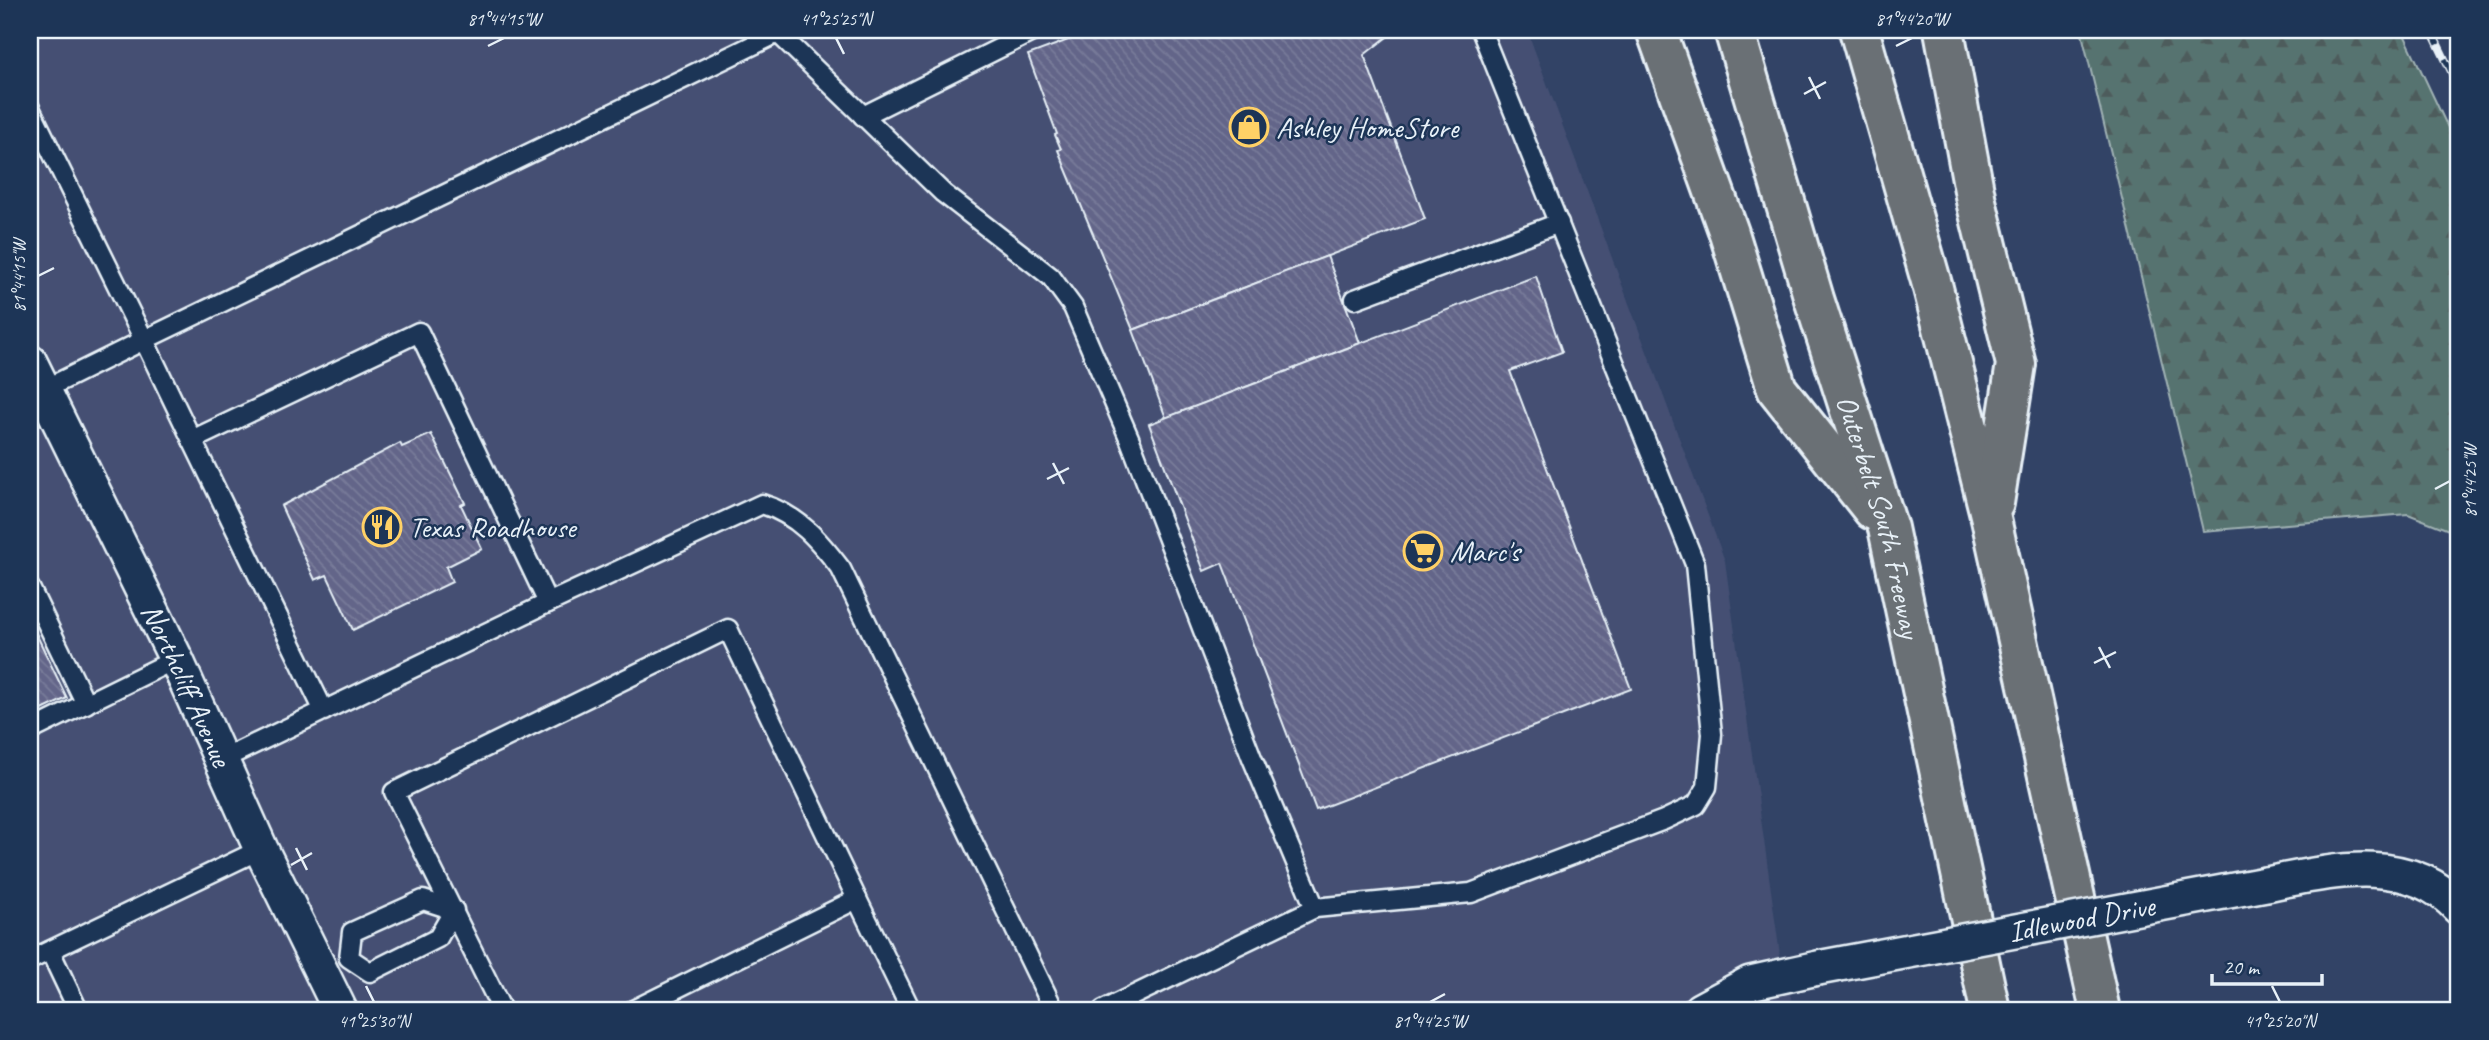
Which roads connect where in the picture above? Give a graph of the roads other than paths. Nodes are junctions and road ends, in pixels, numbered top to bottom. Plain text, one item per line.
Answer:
1 (1036, 30) edge
2 (1481, 30) edge
3 (1656, 30) edge
4 (1734, 30) edge
5 (1859, 30) edge
6 (1944, 30) edge
7 (780, 31) edge
8 (30, 108) edge
9 (863, 116) junction
10 (1559, 223) junction
11 (1355, 299) dead end
12 (144, 340) junction
13 (37, 376) edge
14 (192, 440) junction
15 (1991, 519) junction
16 (1888, 528) junction
17 (30, 588) edge
18 (548, 603) junction
19 (176, 659) junction
20 (86, 704) junction
21 (324, 711) junction
22 (30, 731) edge
23 (222, 760) junction
24 (261, 849) junction
25 (857, 899) junction
26 (1315, 908) junction
27 (2459, 908) edge
28 (454, 910) junction
29 (50, 951) junction
30 (30, 960) edge
31 (335, 965) junction
32 (78, 1010) edge
33 (340, 1010) edge
34 (502, 1010) edge
35 (634, 1010) edge
36 (911, 1010) edge
37 (1054, 1010) edge
38 (1103, 1010) edge
39 (1700, 1010) edge
40 (1990, 1010) edge
41 (2100, 1010) edge

1 - 9 lane
2 - 10 lane
3 - 16 highway
4 - 16 highway, Outerbelt South Freeway
5 - 15 highway
6 - 15 highway
7 - 9 lane
7 - 12 lane
8 - 12 lane
9 - 26 lane
10 - 11 lane
10 - 26 lane
12 - 13 lane
12 - 14 lane
13 - 19 street, Northcliff Avenue
14 - 18 lane
14 - 21 lane
15 - 41 highway
16 - 40 highway, Outerbelt South Freeway
17 - 20 lane
18 - 21 lane
18 - 37 lane
19 - 20 lane
19 - 23 street, Northcliff Avenue
20 - 22 lane
21 - 23 lane
23 - 24 street, Northcliff Avenue
24 - 29 lane
24 - 31 street, Northcliff Avenue
25 - 28 lane
25 - 35 lane
25 - 36 lane
26 - 38 lane
27 - 39 street, Idlewood Drive, bridge
28 - 31 lane
28 - 31 lane
28 - 34 lane
29 - 30 lane
29 - 32 lane
31 - 33 street, Northcliff Avenue

